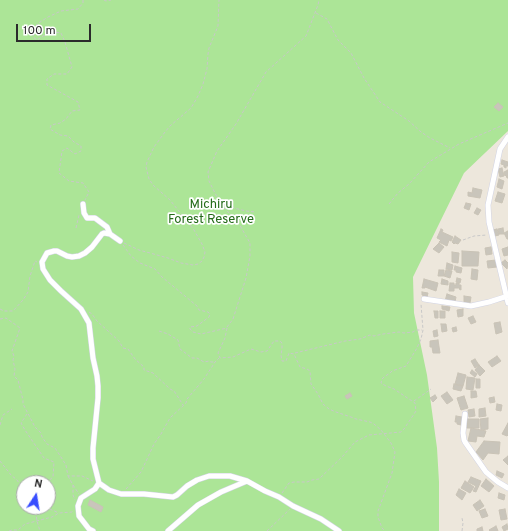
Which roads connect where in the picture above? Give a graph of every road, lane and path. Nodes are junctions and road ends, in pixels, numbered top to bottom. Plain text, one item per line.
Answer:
1 (83, 0) edge
2 (104, 0) edge
3 (111, 0) edge
4 (219, 0) edge
5 (319, 0) edge
6 (315, 12) junction
7 (508, 123) edge
8 (508, 137) edge
9 (450, 148) junction
10 (219, 201) junction
11 (83, 204) joint
12 (389, 204) dead end
13 (256, 212) dead end
14 (79, 216) dead end
15 (76, 228) dead end
16 (110, 234) junction
17 (492, 235) junction
18 (463, 240) dead end
19 (120, 241) junction
20 (42, 262) junction
21 (507, 296) edge
22 (424, 299) joint
23 (508, 304) edge
24 (0, 309) edge
25 (81, 309) junction
26 (0, 319) edge
27 (227, 328) junction
28 (422, 330) junction
29 (160, 331) dead end
30 (294, 354) junction
31 (220, 358) junction
32 (215, 362) junction
33 (431, 389) dead end
34 (413, 401) junction
35 (183, 406) junction
36 (12, 410) dead end
37 (27, 413) junction
38 (465, 414) dead end
39 (0, 425) edge
40 (385, 434) junction
41 (0, 461) edge
42 (53, 475) edge
43 (68, 476) junction
44 (16, 479) edge
45 (248, 481) junction
46 (99, 483) junction
47 (73, 484) junction
48 (508, 488) edge
49 (121, 494) junction
50 (279, 497) junction
51 (81, 498) junction
52 (78, 506) junction
53 (294, 506) junction
54 (56, 512) edge
55 (59, 513) junction
56 (36, 515) edge
57 (462, 518) dead end
58 (37, 521) junction
59 (9, 531) edge
60 (40, 531) edge
61 (93, 531) edge
62 (168, 531) edge
63 (267, 531) edge
64 (339, 531) edge
65 (385, 531) edge
66 (462, 531) edge

1 - 11 path
2 - 3 path
4 - 19 path
5 - 6 path
6 - 9 path
6 - 10 path
7 - 9 path
8 - 17 street
9 - 12 path
10 - 13 path
10 - 27 path
11 - 16 street
14 - 15 path
16 - 19 street
16 - 20 street
17 - 18 path
17 - 21 street
19 - 27 path
20 - 24 path
20 - 25 street
21 - 22 street
21 - 23 street
22 - 28 path
25 - 35 path
25 - 46 street
26 - 37 path
27 - 31 path
28 - 30 path
28 - 34 path
29 - 32 path
30 - 31 path
30 - 40 path
31 - 32 path
32 - 35 path
33 - 34 path
34 - 40 path
35 - 49 path
36 - 39 path
37 - 42 path
37 - 43 path
38 - 48 street
40 - 50 path
40 - 65 path
41 - 44 path
43 - 46 path
43 - 47 path
45 - 49 street
45 - 50 street
45 - 62 street
46 - 49 street
46 - 51 street
47 - 51 path
47 - 52 path
50 - 53 street
51 - 52 street
52 - 55 path
52 - 61 street
53 - 63 path
53 - 64 street
54 - 55 path
55 - 58 path
56 - 58 path
57 - 66 path
58 - 59 path
58 - 60 path

